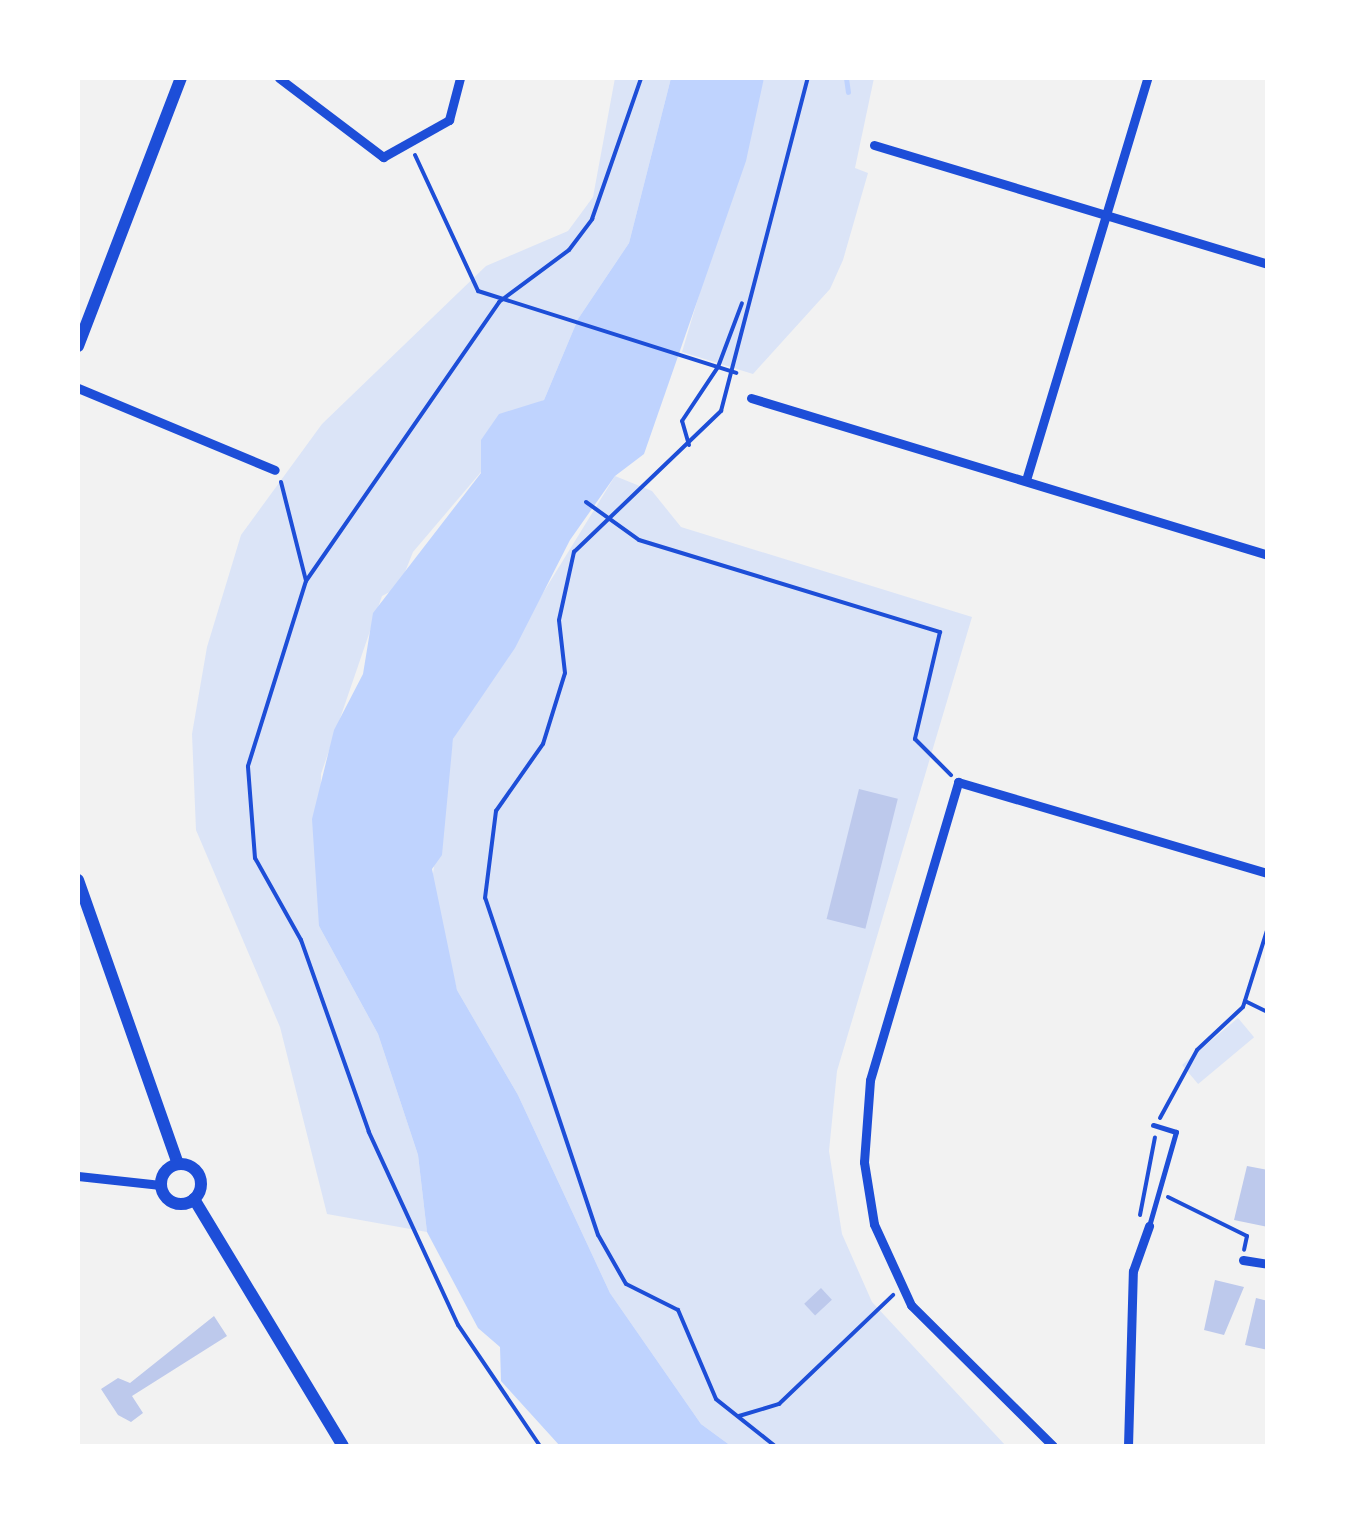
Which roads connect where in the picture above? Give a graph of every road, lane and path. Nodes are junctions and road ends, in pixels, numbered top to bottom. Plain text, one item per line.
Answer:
1 (181, 78) edge
2 (279, 78) edge
3 (460, 78) edge
4 (641, 78) edge
5 (808, 78) edge
6 (1147, 78) edge
7 (874, 146) dead end
8 (409, 147) junction
9 (1107, 216) junction
10 (1268, 264) edge
11 (744, 298) junction
12 (502, 302) junction
13 (78, 346) edge
14 (718, 367) junction
15 (737, 373) junction
16 (78, 388) edge
17 (751, 398) dead end
18 (689, 446) junction
19 (276, 470) joint
20 (1026, 480) junction
21 (586, 502) dead end
22 (611, 516) junction
23 (1268, 555) edge
24 (306, 581) junction
25 (958, 782) junction
26 (1268, 873) edge
27 (78, 880) edge
28 (1268, 927) edge
29 (1245, 1001) junction
30 (1268, 1012) edge
31 (1155, 1126) junction
32 (178, 1164) junction
33 (78, 1176) edge
34 (161, 1185) junction
35 (1158, 1194) junction
36 (194, 1199) junction
37 (1149, 1226) junction
38 (1242, 1260) joint
39 (1268, 1264) edge
40 (902, 1287) junction
41 (739, 1416) junction
42 (343, 1446) edge
43 (540, 1446) edge
44 (775, 1446) edge
45 (1054, 1446) edge
46 (1128, 1446) edge

1 - 13 main road
2 - 8 street
3 - 8 street
4 - 12 path
5 - 11 path
6 - 9 street
7 - 9 street
8 - 12 path
9 - 10 street
9 - 20 street
11 - 14 path
11 - 15 path
12 - 14 path
12 - 24 path
14 - 15 path
14 - 18 path
15 - 18 path
16 - 19 street
17 - 20 street
18 - 22 path
19 - 24 path
20 - 23 street
21 - 22 path
22 - 25 path
22 - 41 path
24 - 43 path
25 - 26 street
25 - 40 street
27 - 32 main road
28 - 29 path
29 - 30 path
29 - 31 path
31 - 35 lane
31 - 37 path
32 - 34 main road
32 - 36 main road
33 - 34 street
34 - 36 main road
35 - 37 lane
35 - 38 path
36 - 42 main road
37 - 46 street
38 - 39 street
40 - 41 path
40 - 45 street
41 - 44 path

